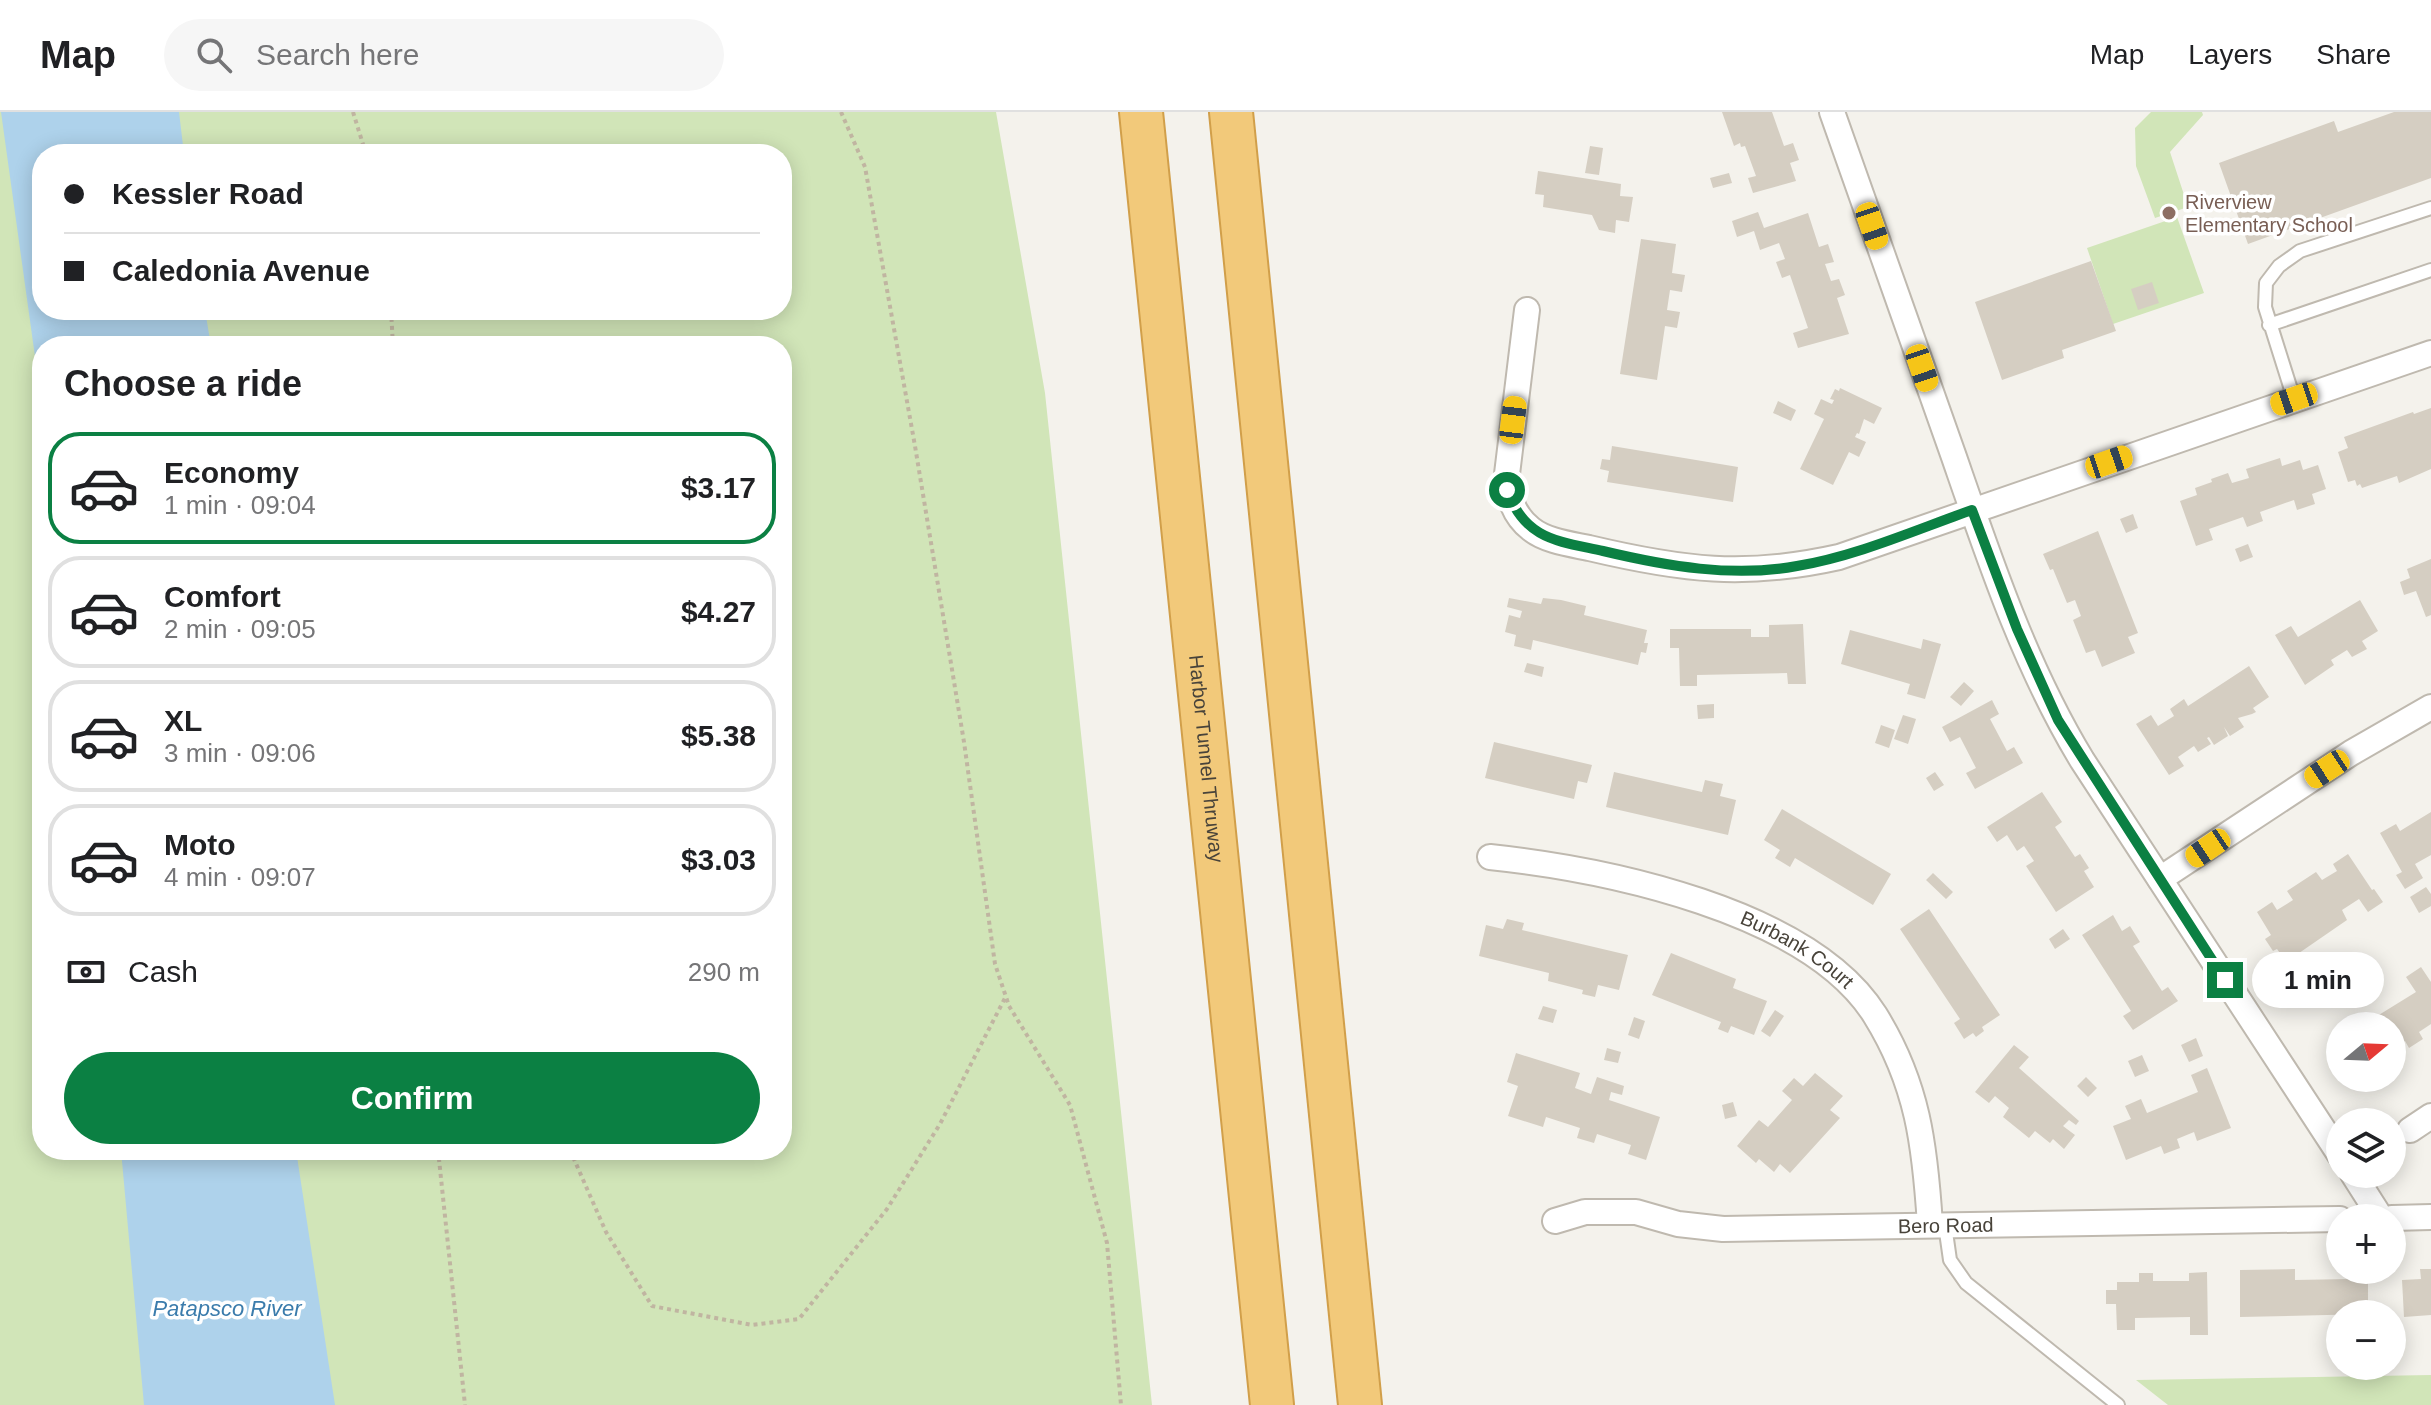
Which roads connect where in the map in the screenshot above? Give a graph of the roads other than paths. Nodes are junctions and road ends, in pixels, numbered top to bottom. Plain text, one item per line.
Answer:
1 (1141, 112) edge
2 (1231, 112) edge
3 (1832, 112) edge
4 (2431, 208) edge
5 (2431, 270) edge
6 (1527, 310) dead end
7 (2269, 325) junction
8 (2431, 353) edge
9 (2294, 399) junction
10 (1972, 510) junction
11 (2431, 707) edge
12 (1490, 857) dead end
13 (2160, 879) junction
14 (2431, 1116) edge
15 (2410, 1130) dead end
16 (2326, 1134) edge
17 (2431, 1217) edge
18 (2406, 1218) edge
19 (2326, 1219) edge
20 (1555, 1221) dead end
21 (1937, 1225) junction
22 (1272, 1405) edge
23 (1360, 1405) edge
24 (2118, 1405) edge

1 - 22 highway, Harbor Tunnel Thruway
2 - 23 highway
3 - 10 street
4 - 7 lane
5 - 7 lane
6 - 10 street
7 - 9 lane
8 - 9 street
9 - 10 street
10 - 13 street
11 - 13 street
12 - 21 street, Burbank Court
13 - 16 street
14 - 15 street
17 - 18 street
19 - 21 street, Bero Road
20 - 21 street, Bero Road
21 - 24 lane

